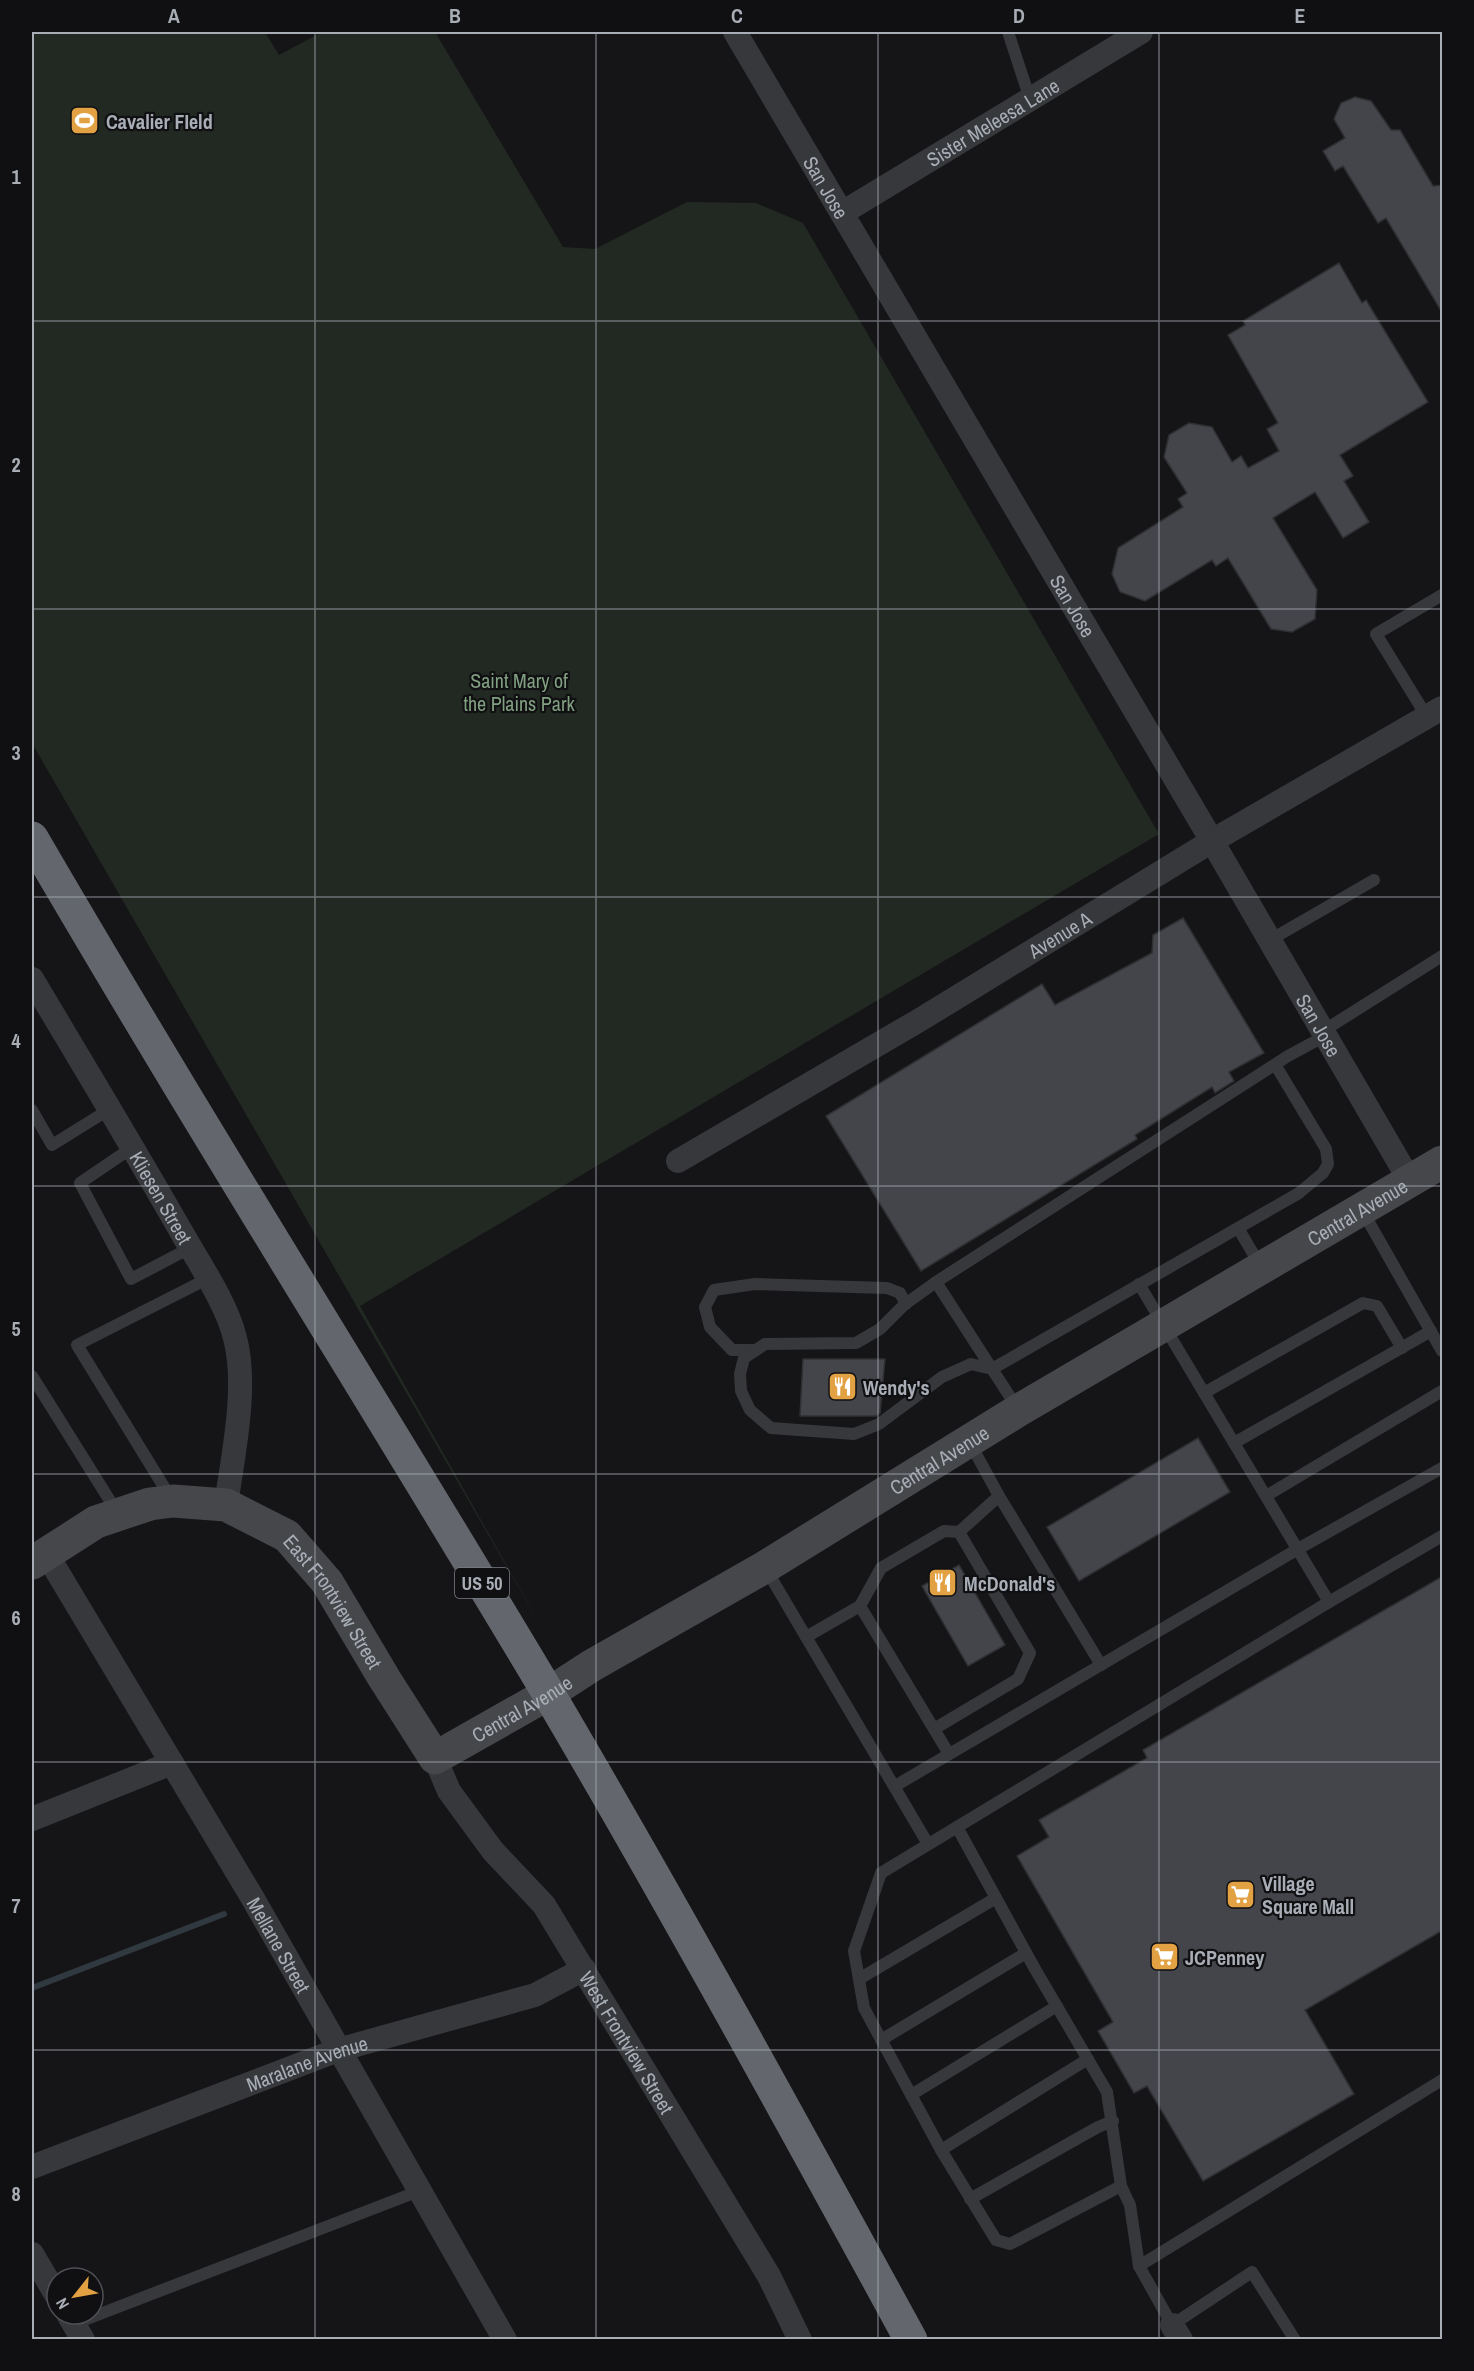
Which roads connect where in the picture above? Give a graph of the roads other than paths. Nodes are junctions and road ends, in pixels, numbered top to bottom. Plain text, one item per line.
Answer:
1 (735, 32) edge
2 (1008, 32) edge
3 (1127, 35) edge
4 (1030, 99) junction
5 (842, 213) junction
6 (1443, 595) edge
7 (1435, 712) edge
8 (32, 838) edge
9 (1212, 841) junction
10 (1374, 880) dead end
11 (1270, 940) junction
12 (1443, 956) edge
13 (32, 979) edge
14 (1324, 1033) junction
15 (1276, 1066) junction
16 (110, 1109) junction
17 (32, 1110) edge
18 (134, 1147) junction
19 (678, 1161) dead end
20 (1443, 1162) edge
21 (1410, 1181) junction
22 (1362, 1209) junction
23 (1238, 1228) junction
24 (190, 1248) junction
25 (1261, 1268) junction
26 (209, 1278) junction
27 (936, 1282) junction
28 (1139, 1284) junction
29 (906, 1304) junction
30 (1164, 1325) junction
31 (1431, 1331) junction
32 (1402, 1348) junction
33 (756, 1350) junction
34 (1443, 1351) edge
35 (992, 1369) junction
36 (32, 1376) edge
37 (1443, 1391) edge
38 (1204, 1393) junction
39 (1019, 1410) junction
40 (969, 1441) junction
41 (1234, 1443) junction
42 (1443, 1468) edge
43 (999, 1496) junction
44 (1266, 1496) junction
45 (173, 1501) junction
46 (226, 1505) junction
47 (118, 1514) junction
48 (959, 1532) junction
49 (1443, 1536) edge
50 (1298, 1549) junction
51 (39, 1558) edge
52 (765, 1568) junction
53 (1329, 1602) junction
54 (860, 1606) junction
55 (806, 1637) junction
56 (1101, 1665) junction
57 (548, 1694) junction
58 (934, 1729) junction
59 (949, 1754) junction
60 (435, 1758) junction
61 (172, 1763) junction
62 (895, 1786) junction
63 (32, 1819) edge
64 (957, 1827) junction
65 (928, 1844) junction
66 (996, 1898) junction
67 (1026, 1953) junction
68 (584, 1969) junction
69 (859, 1979) junction
70 (1057, 2006) junction
71 (881, 2040) junction
72 (338, 2050) junction
73 (1088, 2059) junction
74 (1443, 2080) edge
75 (911, 2095) junction
76 (1113, 2121) junction
77 (941, 2150) junction
78 (32, 2166) edge
79 (1121, 2186) junction
80 (420, 2192) junction
81 (970, 2199) junction
82 (32, 2253) edge
83 (1139, 2266) junction
84 (45, 2275) edge
85 (105, 2314) edge
86 (1176, 2335) edge
87 (502, 2339) edge
88 (800, 2340) edge
89 (910, 2340) edge
90 (1295, 2340) edge

1 - 5 street, San Jose
2 - 4 lane
3 - 4 street, Sister Meleesa Lane
4 - 5 street, Sister Meleesa Lane
5 - 9 street, San Jose
6 - 7 lane
7 - 9 street, Avenue A
8 - 57 highway, US 50
9 - 11 street, San Jose
9 - 19 street, Avenue A
10 - 11 lane
11 - 14 street, San Jose
12 - 14 lane
13 - 16 street, Kliesen Street
14 - 15 lane
14 - 21 street, San Jose
15 - 23 lane
15 - 27 lane
16 - 17 lane
16 - 18 street, Kliesen Street
18 - 24 street, Kliesen Street
18 - 24 lane
20 - 21 street, Central Avenue
21 - 22 street, Central Avenue
22 - 25 street, Central Avenue
22 - 31 lane
23 - 25 lane
23 - 28 lane
24 - 26 street, Kliesen Street
25 - 30 street, Central Avenue
26 - 45 lane
26 - 46 street, Kliesen Street
27 - 29 lane
27 - 35 lane
28 - 30 lane
28 - 35 lane
29 - 33 lane
29 - 33 lane
30 - 38 lane
30 - 39 street, Central Avenue
31 - 32 lane
31 - 34 lane
32 - 38 lane
32 - 41 lane
33 - 35 lane
35 - 39 lane
36 - 47 lane
37 - 44 lane
38 - 41 lane
39 - 40 street, Central Avenue
40 - 43 lane
40 - 52 street, Central Avenue
41 - 44 lane
42 - 50 lane
43 - 48 lane
43 - 56 lane
44 - 50 lane
45 - 46 street, East Frontview Street
45 - 47 street, East Frontview Street
46 - 60 street, East Frontview Street
47 - 51 street
48 - 54 lane
48 - 58 lane
49 - 53 lane
50 - 53 lane
50 - 56 lane
51 - 61 street, Mellane Street
52 - 55 lane
52 - 57 street, Central Avenue
53 - 64 lane
54 - 55 lane
54 - 58 lane
55 - 62 lane
56 - 59 lane
57 - 60 street, Central Avenue
57 - 89 highway, US 50
58 - 59 lane
59 - 62 lane
60 - 68 street, West Frontview Street
61 - 63 street
61 - 72 street, Mellane Street
62 - 65 lane
64 - 65 lane
64 - 66 lane
65 - 69 lane
66 - 67 lane
66 - 69 lane
67 - 70 lane
67 - 71 lane
68 - 72 street, Maralane Avenue
68 - 88 street, West Frontview Street
69 - 71 lane
70 - 73 lane
70 - 75 lane
71 - 75 lane
72 - 78 street, Maralane Avenue
72 - 80 street, Mellane Street
73 - 76 lane
73 - 77 lane
74 - 83 lane
75 - 77 lane
76 - 79 lane
76 - 81 lane
77 - 81 lane
79 - 81 lane
79 - 83 lane
80 - 85 lane
80 - 87 street, Mellane Street
82 - 84 street
83 - 86 lane
86 - 90 lane

